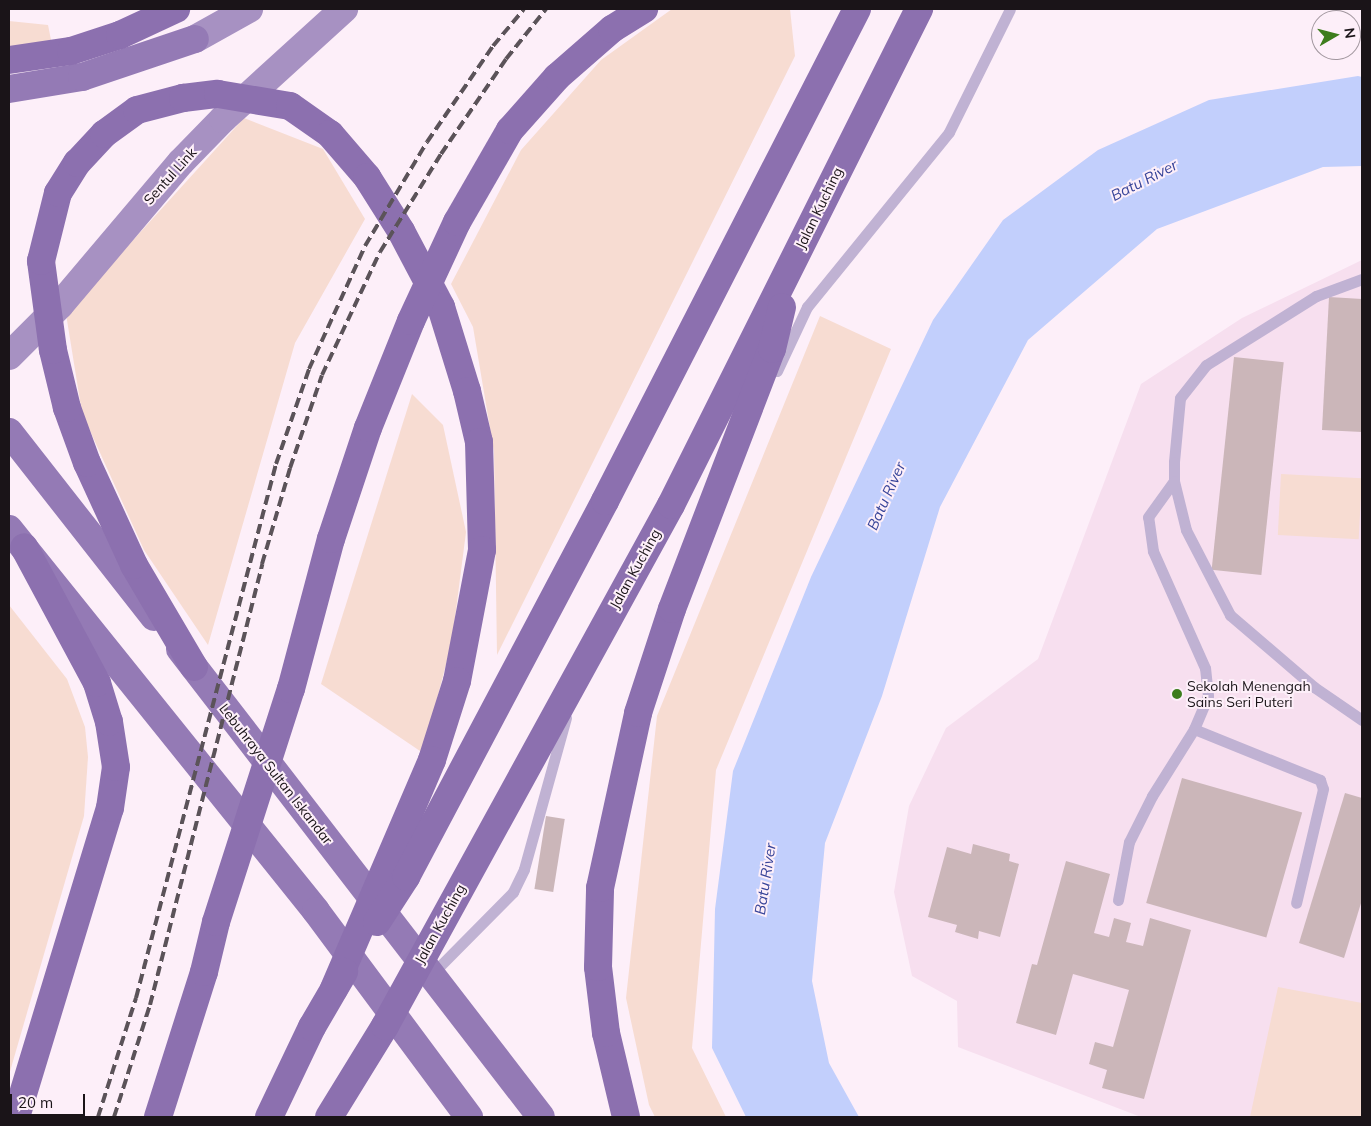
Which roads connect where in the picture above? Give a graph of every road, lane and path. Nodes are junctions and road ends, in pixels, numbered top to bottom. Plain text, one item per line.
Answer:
1 (176, 9) edge
2 (249, 9) edge
3 (344, 9) edge
4 (644, 9) edge
5 (858, 9) edge
6 (919, 9) edge
7 (1010, 9) edge
8 (9, 60) edge
9 (9, 89) edge
10 (791, 264) junction
11 (1362, 279) edge
12 (9, 356) edge
13 (9, 432) edge
14 (1174, 481) junction
15 (710, 515) junction
16 (16, 538) edge
17 (194, 667) junction
18 (578, 673) junction
19 (1362, 720) edge
20 (1194, 729) junction
21 (1118, 900) dead end
22 (1296, 902) dead end
23 (334, 989) junction
24 (384, 1026) junction
25 (515, 1081) junction
26 (18, 1107) edge
27 (158, 1117) edge
28 (269, 1117) edge
29 (328, 1117) edge
30 (469, 1117) edge
31 (541, 1117) edge
32 (552, 1117) edge
33 (626, 1117) edge

1 - 8 highway
2 - 9 main road
3 - 12 main road, Sentul Link
4 - 27 highway
5 - 23 highway
6 - 10 highway, Jalan Kuching
7 - 15 lane
10 - 15 highway
10 - 18 highway, Jalan Kuching
11 - 14 lane
13 - 17 main road, Lebuhraya Sultan Iskandar
14 - 19 lane
14 - 20 lane
15 - 33 highway
16 - 26 highway
16 - 30 main road
17 - 23 highway
17 - 25 main road, Lebuhraya Sultan Iskandar
18 - 24 highway, Jalan Kuching
18 - 24 lane
20 - 21 lane
20 - 22 lane
23 - 28 highway
24 - 29 highway, Jalan Kuching
25 - 31 main road, Lebuhraya Sultan Iskandar
25 - 32 main road

